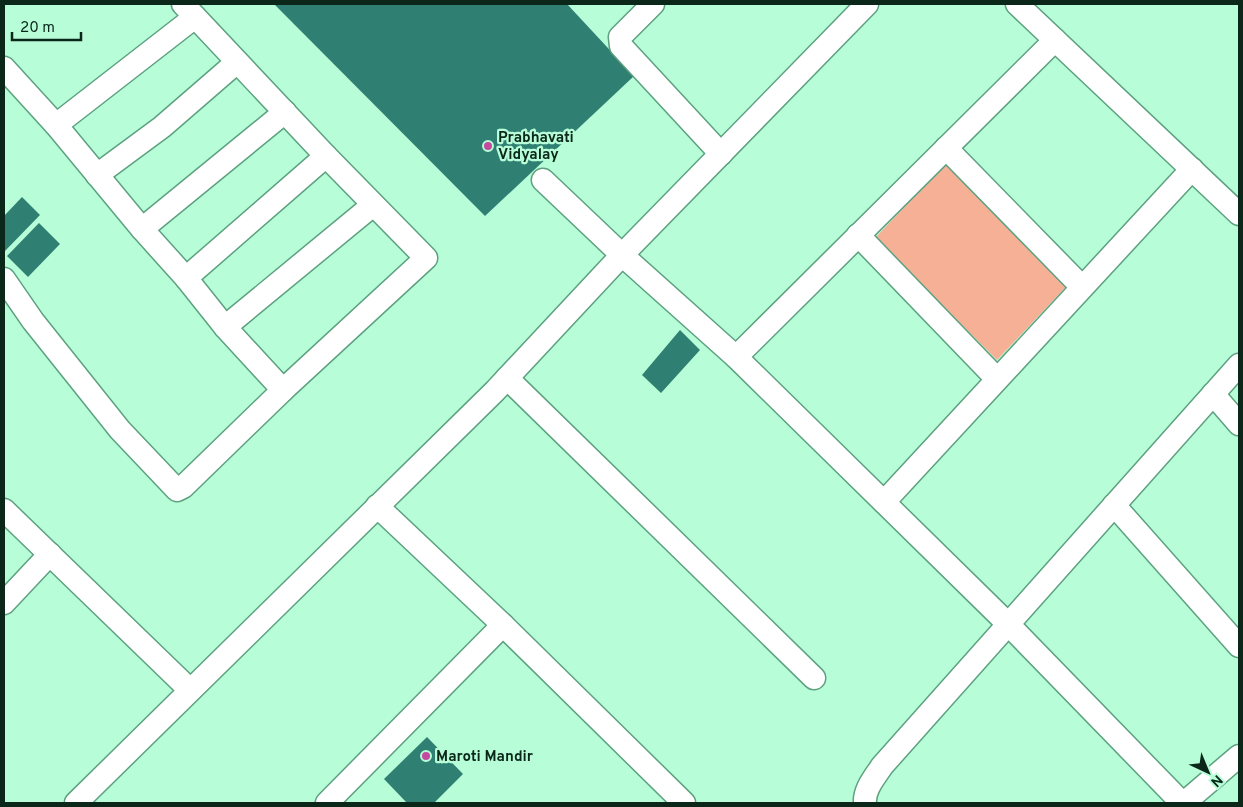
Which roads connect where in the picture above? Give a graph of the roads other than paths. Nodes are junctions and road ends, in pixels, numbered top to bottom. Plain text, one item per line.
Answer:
1 (653, 4) edge
2 (867, 4) edge
3 (1017, 4) edge
4 (189, 10) edge
5 (1055, 40) junction
6 (237, 62) junction
7 (4, 68) edge
8 (285, 112) junction
9 (56, 124) junction
10 (946, 148) junction
11 (721, 154) junction
12 (326, 156) junction
13 (1192, 169) junction
14 (97, 175) junction
15 (544, 180) dead end
16 (373, 205) junction
17 (1239, 214) edge
18 (142, 229) junction
19 (858, 236) junction
20 (622, 255) junction
21 (186, 278) junction
22 (4, 279) edge
23 (1082, 287) junction
24 (225, 327) junction
25 (736, 357) junction
26 (1239, 365) edge
27 (506, 378) junction
28 (997, 379) junction
29 (283, 390) junction
30 (1213, 394) junction
31 (1239, 424) edge
32 (884, 502) junction
33 (1114, 505) junction
34 (377, 506) junction
35 (4, 510) edge
36 (50, 554) junction
37 (4, 603) edge
38 (1008, 624) junction
39 (503, 626) junction
40 (1239, 646) edge
41 (814, 678) dead end
42 (190, 690) junction
43 (1239, 756) edge
44 (76, 803) edge
45 (327, 803) edge
46 (684, 803) edge
47 (865, 803) edge
48 (1183, 803) edge

1 - 11 street
2 - 11 street
3 - 5 street
4 - 6 street
4 - 9 street
5 - 10 street
5 - 13 street
6 - 8 street
6 - 14 street
7 - 9 street
8 - 12 street
8 - 18 street
9 - 14 street
10 - 19 street
10 - 23 street
11 - 20 street
12 - 16 street
12 - 21 street
13 - 17 street
13 - 23 street
14 - 18 street
15 - 20 street
16 - 24 street
16 - 29 street
18 - 21 street
19 - 25 street
19 - 28 street
20 - 25 street
20 - 27 street
21 - 24 street
22 - 29 street
23 - 28 street
24 - 29 street
25 - 32 street
26 - 30 street
27 - 34 street
27 - 41 street
28 - 32 street
30 - 31 street
30 - 33 street
32 - 38 street
33 - 38 street
33 - 40 street
34 - 39 street
34 - 42 street
35 - 36 street
36 - 37 street
36 - 42 street
38 - 47 street
38 - 48 street
39 - 45 street
39 - 46 street
42 - 44 street
43 - 48 street

